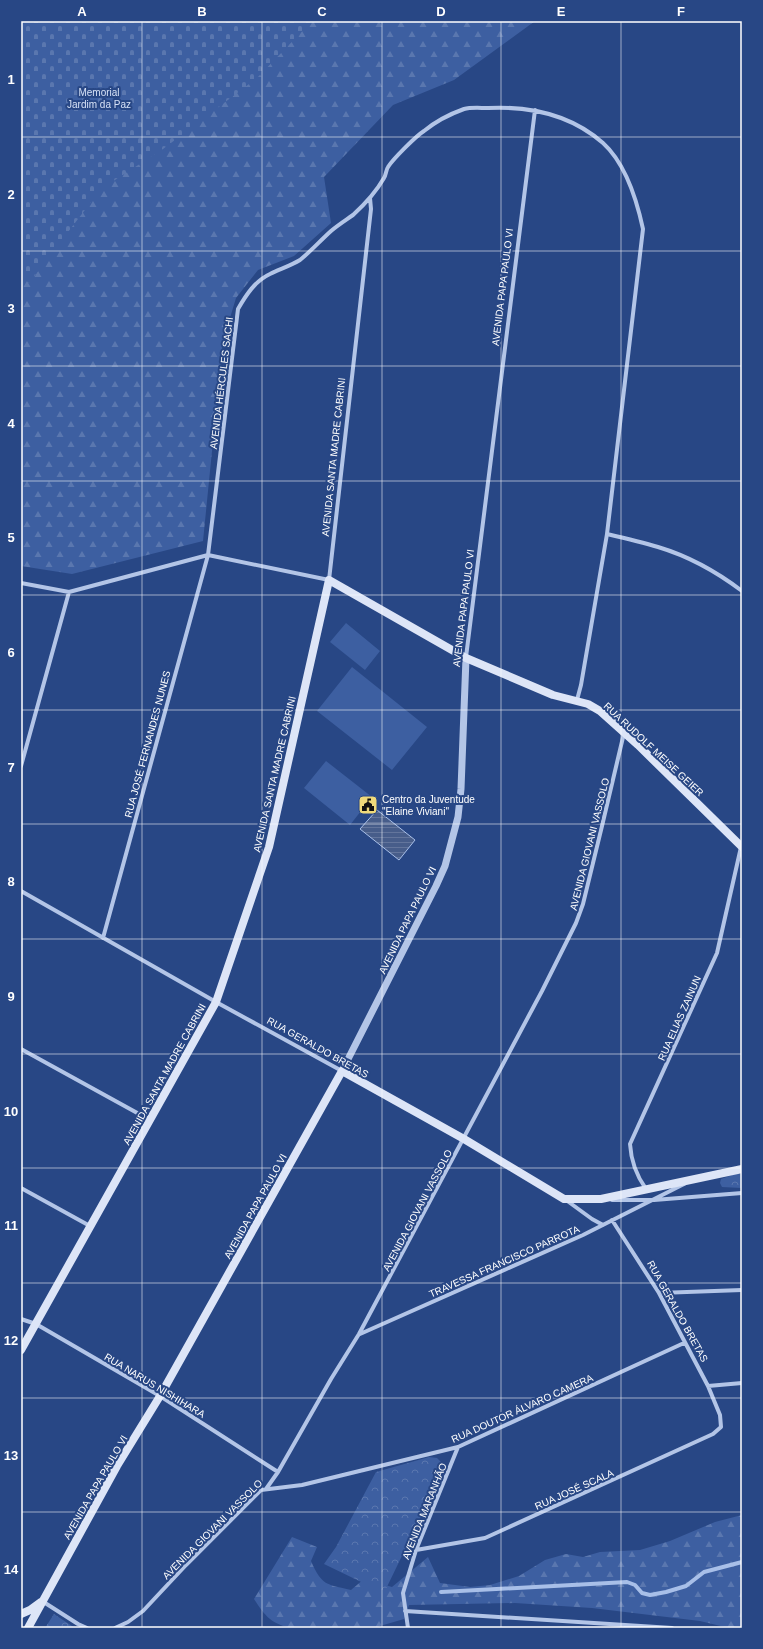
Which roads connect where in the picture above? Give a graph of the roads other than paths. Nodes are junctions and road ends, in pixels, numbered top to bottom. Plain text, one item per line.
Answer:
1 (535, 110) junction
2 (370, 198) junction
3 (607, 534) junction
4 (208, 555) junction
5 (328, 580) junction
6 (21, 583) edge
7 (742, 591) edge
8 (68, 592) junction
9 (466, 658) junction
10 (577, 700) junction
11 (624, 733) junction
12 (21, 766) edge
13 (742, 847) edge
14 (21, 891) edge
15 (103, 938) junction
16 (216, 1002) junction
17 (21, 1049) edge
18 (342, 1071) junction
19 (150, 1120) junction
20 (464, 1139) junction
21 (742, 1169) edge
22 (697, 1178) junction
23 (21, 1188) edge
24 (646, 1189) junction
25 (742, 1193) edge
26 (564, 1199) junction
27 (602, 1199) junction
28 (654, 1200) junction
29 (612, 1220) junction
30 (603, 1225) junction
31 (90, 1226) junction
32 (742, 1290) edge
33 (659, 1293) junction
34 (21, 1319) edge
35 (36, 1324) junction
36 (359, 1334) junction
37 (684, 1343) junction
38 (21, 1350) edge
39 (742, 1384) edge
40 (708, 1386) junction
41 (160, 1396) junction
42 (720, 1415) joint
43 (458, 1447) junction
44 (278, 1472) junction
45 (266, 1489) junction
46 (416, 1550) junction
47 (42, 1601) junction
48 (405, 1611) junction
49 (21, 1614) edge
50 (28, 1628) edge
51 (87, 1628) edge
52 (115, 1628) edge
53 (408, 1628) edge
54 (672, 1628) edge

1 - 2 street, AVENIDA HÉRCULES SACHI
1 - 3 street, AVENIDA HÉRCULES SACHI
1 - 9 street, AVENIDA PAPA PAULO VI
2 - 4 street, AVENIDA HÉRCULES SACHI
2 - 5 street, AVENIDA SANTA MADRE CABRINI
3 - 7 street
3 - 10 street
4 - 5 street, RUA RUDOLF MEISE GEIER
4 - 8 street
4 - 15 street, RUA JOSÉ FERNANDES NUNES
5 - 9 main road, RUA RUDOLF MEISE GEIER
5 - 16 main road, AVENIDA SANTA MADRE CABRINI
6 - 8 street
8 - 12 street
9 - 10 main road, RUA RUDOLF MEISE GEIER
9 - 18 street, AVENIDA PAPA PAULO VI
10 - 11 main road, RUA RUDOLF MEISE GEIER
11 - 13 main road, RUA RUDOLF MEISE GEIER
11 - 20 street, AVENIDA GIOVANI VASSOLO
13 - 24 street, RUA ELIAS ZAINUN
14 - 15 street, RUA GERALDO BRETAS
15 - 16 street, RUA GERALDO BRETAS
16 - 18 street, RUA GERALDO BRETAS
16 - 19 main road, AVENIDA SANTA MADRE CABRINI
17 - 19 street
18 - 20 main road, RUA GERALDO BRETAS
18 - 41 main road, AVENIDA PAPA PAULO VI
19 - 31 main road, AVENIDA SANTA MADRE CABRINI
20 - 26 main road, RUA GERALDO BRETAS
20 - 36 street, AVENIDA GIOVANI VASSOLO
21 - 22 main road
22 - 24 main road
22 - 28 street, TRAVESSA FRANCISCO PARROTA
23 - 31 street
24 - 27 main road
25 - 28 street
26 - 27 main road
26 - 30 street, RUA GERALDO BRETAS
27 - 28 street
28 - 29 street, TRAVESSA FRANCISCO PARROTA
29 - 30 street, TRAVESSA FRANCISCO PARROTA
29 - 33 street, RUA GERALDO BRETAS
30 - 36 street, TRAVESSA FRANCISCO PARROTA
31 - 35 main road, AVENIDA SANTA MADRE CABRINI
32 - 33 street
33 - 37 street, RUA GERALDO BRETAS
34 - 35 street, RUA NARUS NISHIHARA
35 - 38 main road, AVENIDA SANTA MADRE CABRINI
35 - 41 street, RUA NARUS NISHIHARA
36 - 44 street, AVENIDA GIOVANI VASSOLO
37 - 40 street, RUA GERALDO BRETAS
37 - 43 street, RUA DOUTOR ÁLVARO CAMERA
39 - 40 street
40 - 42 street, RUA GERALDO BRETAS
41 - 44 street, RUA NARUS NISHIHARA
41 - 47 main road, AVENIDA PAPA PAULO VI
42 - 46 street, RUA JOSÉ SCALA
43 - 45 street, RUA DOUTOR ÁLVARO CAMERA
43 - 46 street, AVENIDA MARANHÃO
44 - 45 street, AVENIDA GIOVANI VASSOLO
45 - 52 street, AVENIDA GIOVANI VASSOLO
46 - 48 street, AVENIDA MARANHÃO
47 - 49 main road
47 - 50 main road, AVENIDA PAPA PAULO VI
47 - 51 street
48 - 53 street, AVENIDA MARANHÃO
48 - 54 street

